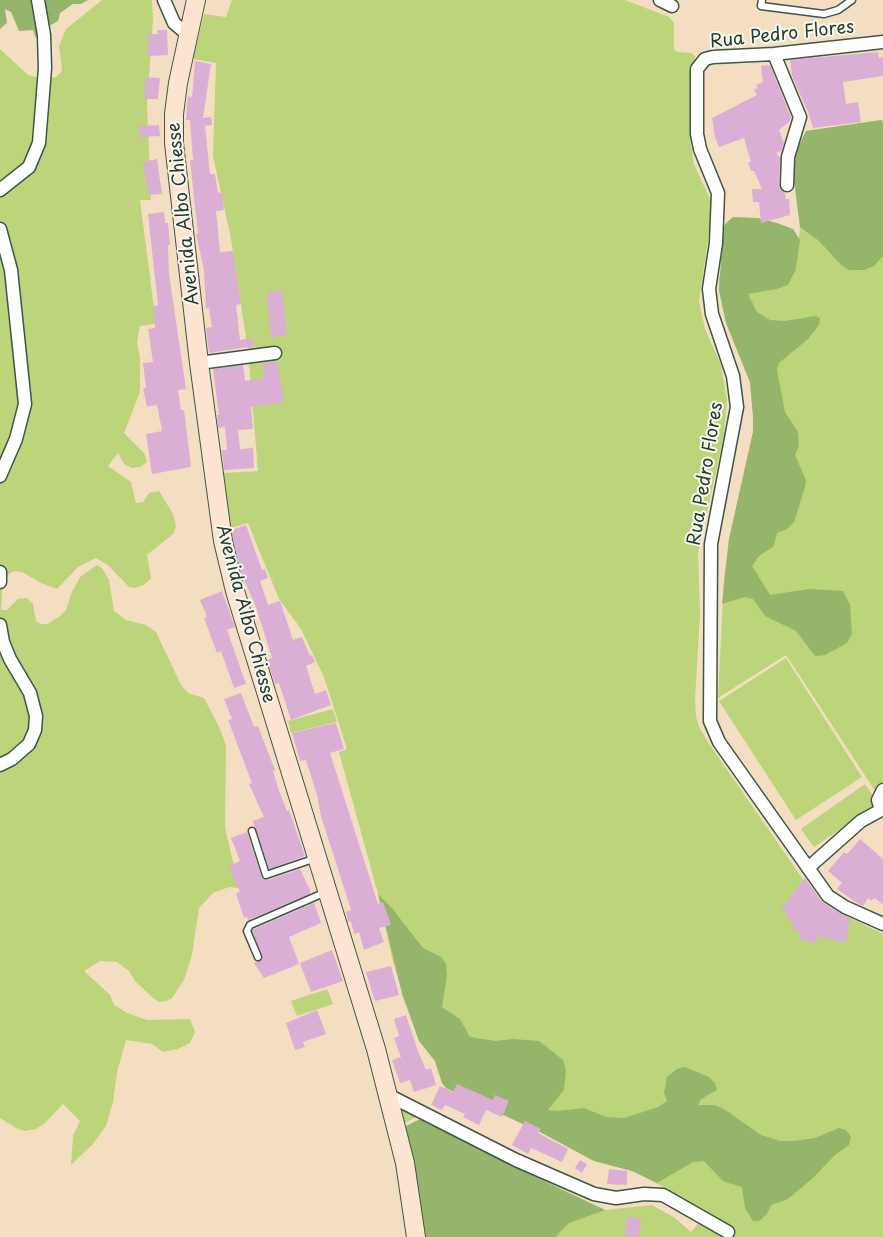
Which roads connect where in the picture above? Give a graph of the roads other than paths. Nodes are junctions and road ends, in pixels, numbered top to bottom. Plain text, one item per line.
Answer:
1 (38, 0) edge
2 (164, 0) edge
3 (196, 0) edge
4 (660, 0) edge
5 (762, 0) edge
6 (852, 0) edge
7 (672, 6) dead end
8 (188, 34) junction
9 (883, 42) edge
10 (774, 54) junction
11 (788, 184) dead end
12 (0, 190) edge
13 (0, 229) edge
14 (275, 353) dead end
15 (199, 363) junction
16 (0, 476) edge
17 (0, 572) edge
18 (0, 582) edge
19 (0, 624) edge
20 (0, 765) edge
21 (883, 790) edge
22 (882, 810) edge
23 (252, 831) dead end
24 (317, 858) junction
25 (808, 868) junction
26 (327, 891) junction
27 (883, 924) edge
28 (258, 957) dead end
29 (388, 1095) junction
30 (728, 1232) dead end
31 (416, 1237) edge

1 - 12 street
2 - 8 street
3 - 8 street, Avenida Albo Chiesse
4 - 7 street
5 - 6 lane
8 - 15 street, Avenida Albo Chiesse
9 - 10 street, Rua Pedro Flores
10 - 11 street
10 - 25 street, Rua Pedro Flores
13 - 16 street
14 - 15 street
15 - 24 street, Avenida Albo Chiesse
17 - 18 street
19 - 20 street
21 - 22 street
22 - 25 street
23 - 24 lane
24 - 26 street, Avenida Albo Chiesse
25 - 27 street, Rua Pedro Flores
26 - 28 lane
26 - 29 street, Avenida Albo Chiesse
29 - 30 street
29 - 31 street, Avenida Albo Chiesse

